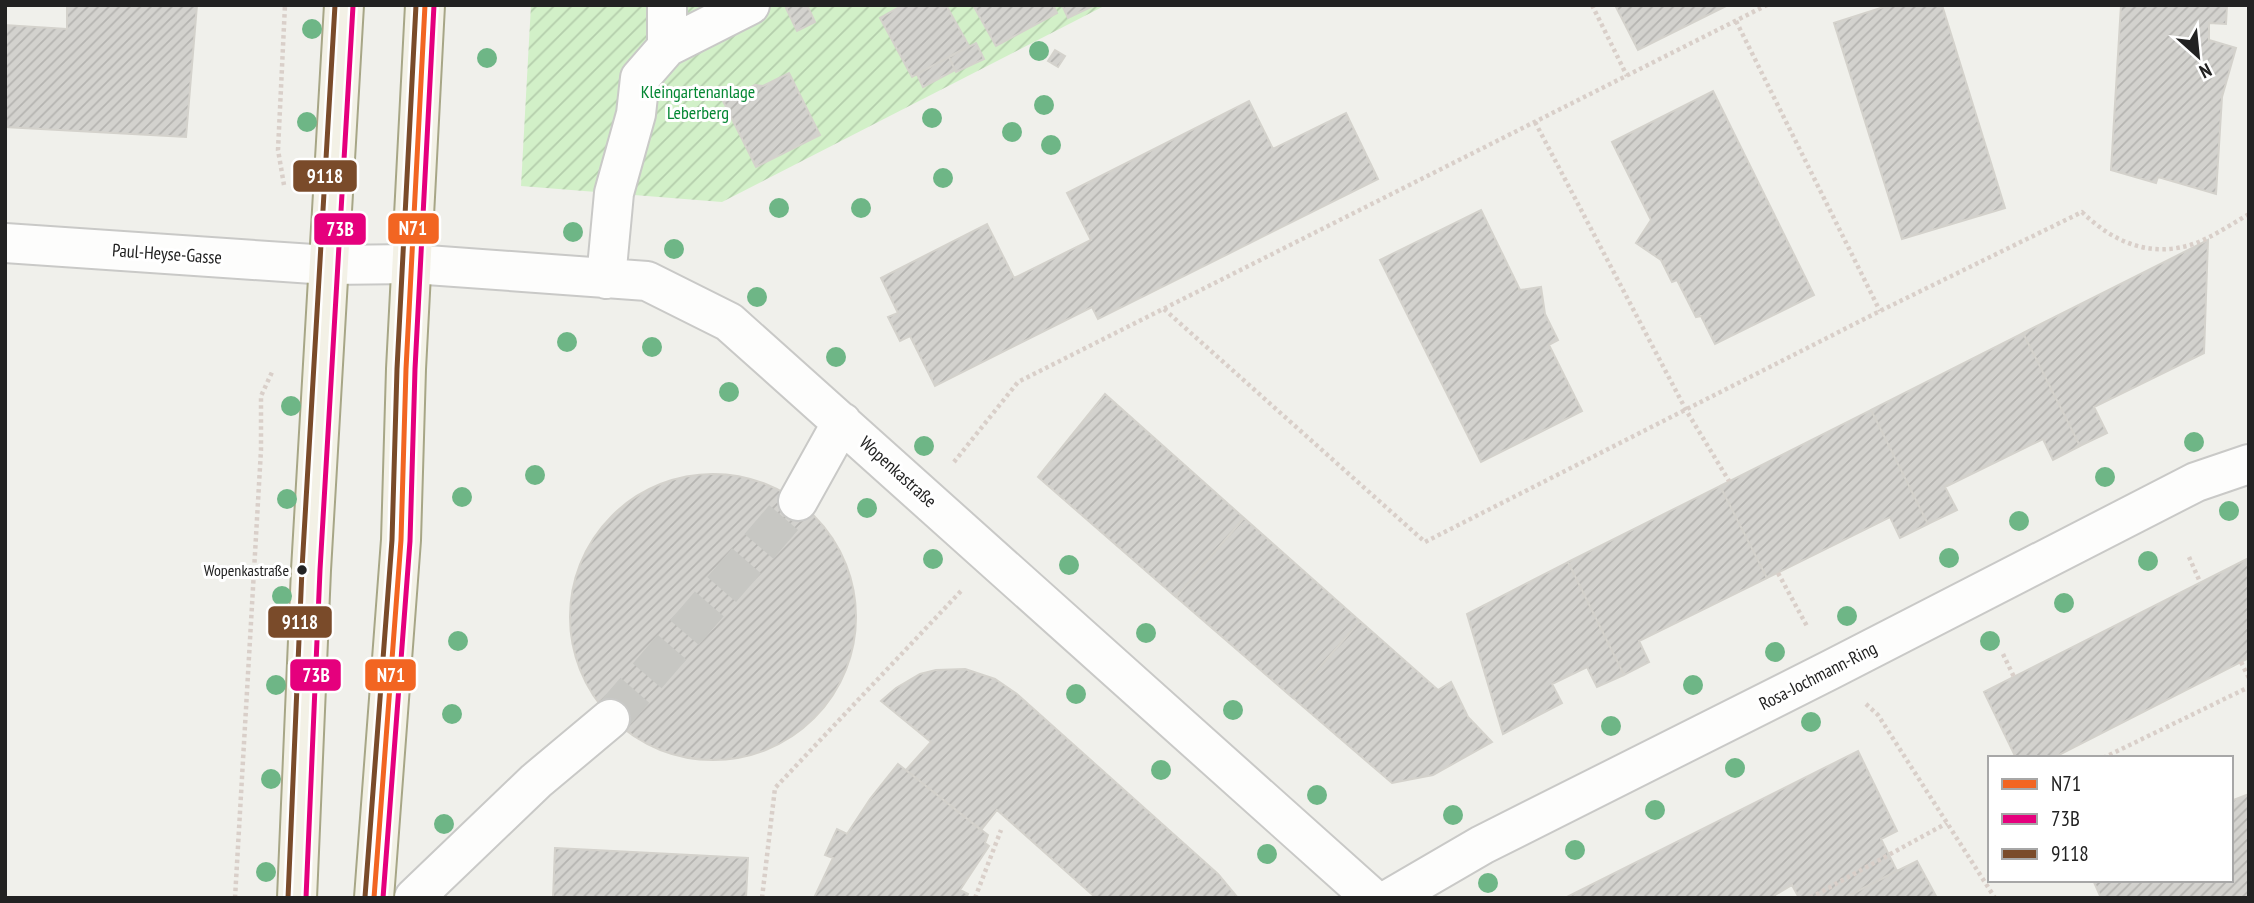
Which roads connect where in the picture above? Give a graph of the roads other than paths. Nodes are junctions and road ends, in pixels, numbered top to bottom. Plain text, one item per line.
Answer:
1 (344, 5) edge
2 (425, 5) edge
3 (667, 5) edge
4 (750, 5) edge
5 (667, 47) junction
6 (5, 243) edge
7 (312, 264) junction
8 (413, 264) junction
9 (606, 279) junction
10 (842, 422) junction
11 (2249, 464) edge
12 (798, 501) tunnel mouth
13 (610, 719) tunnel mouth
14 (297, 898) edge
15 (374, 898) edge
16 (414, 898) edge
17 (1372, 898) edge
18 (1391, 898) edge

1 - 7 main road
2 - 8 main road
3 - 5 street
4 - 5 street
5 - 9 street
6 - 7 street, Paul-Heyse-Gasse
7 - 8 street, Wopenkastraße
7 - 14 main road
8 - 9 street, Wopenkastraße
8 - 15 main road
9 - 10 street, Wopenkastraße
10 - 12 street
10 - 17 street, Wopenkastraße
11 - 18 street, Rosa-Jochmann-Ring
13 - 16 street

